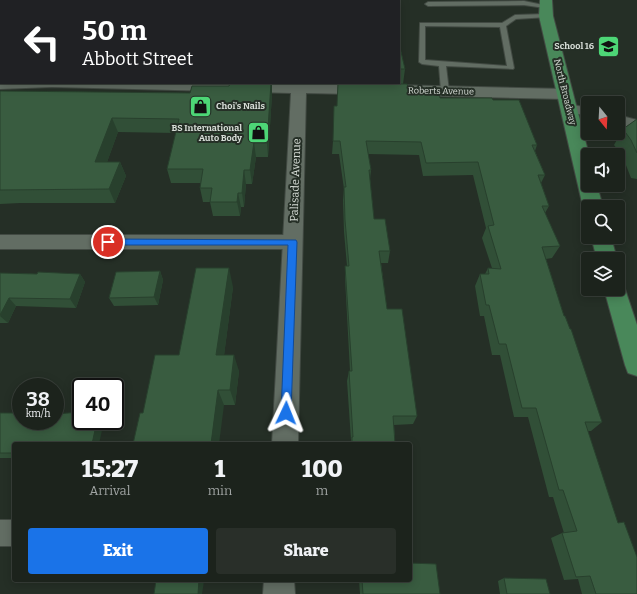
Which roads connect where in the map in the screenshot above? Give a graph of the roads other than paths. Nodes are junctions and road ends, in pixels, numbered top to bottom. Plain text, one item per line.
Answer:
1 (428, 4) dead end
2 (546, 8) edge
3 (503, 25) junction
4 (442, 64) junction
5 (134, 84) edge
6 (298, 86) edge
7 (368, 86) edge
8 (445, 91) junction
9 (567, 101) junction
10 (581, 108) edge
11 (625, 122) edge
12 (637, 125) edge
13 (591, 200) edge
14 (0, 242) edge
15 (293, 242) junction
16 (617, 296) edge
17 (637, 365) edge
18 (285, 442) edge
19 (0, 533) edge
20 (12, 533) edge
21 (279, 582) edge
22 (278, 594) edge

1 - 2 lane
2 - 3 lane
2 - 9 main road, North Broadway
3 - 4 lane
3 - 4 lane
4 - 8 lane
5 - 6 street, Roberts Avenue
6 - 7 street, Roberts Avenue
6 - 15 street, Palisade Avenue
7 - 8 street, Roberts Avenue
8 - 9 street, Roberts Avenue
9 - 10 street
9 - 13 main road, North Broadway
11 - 12 street
14 - 15 street
15 - 18 street, Palisade Avenue
16 - 17 main road
19 - 20 street
21 - 22 street

